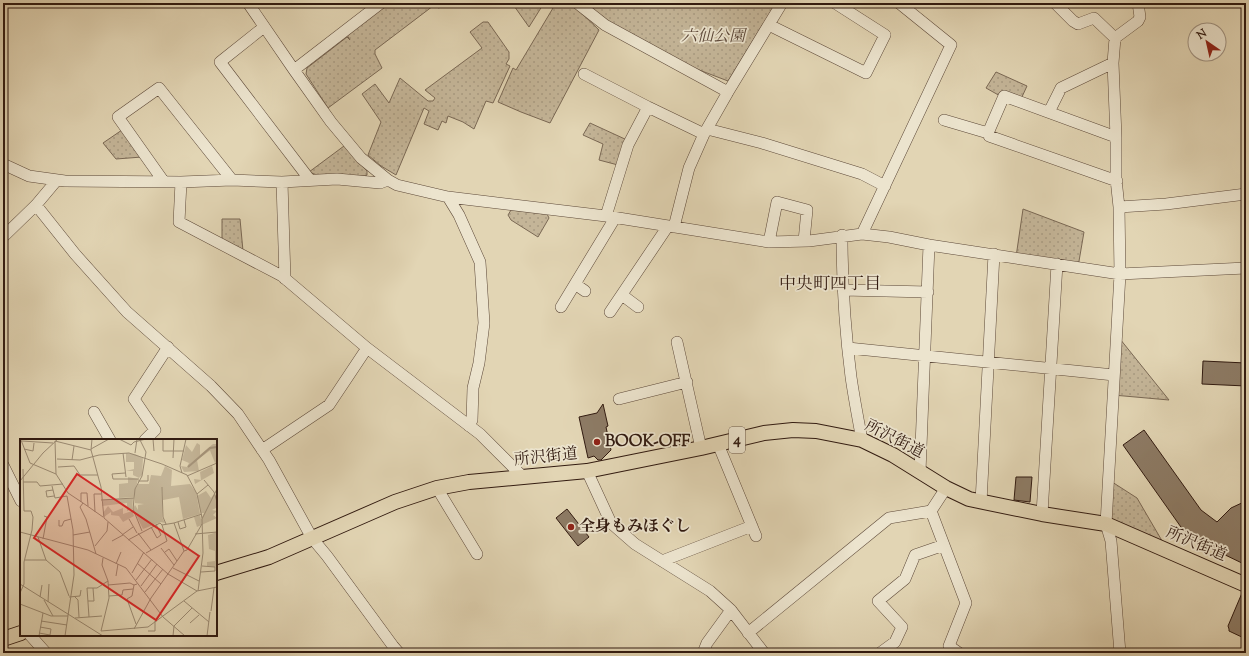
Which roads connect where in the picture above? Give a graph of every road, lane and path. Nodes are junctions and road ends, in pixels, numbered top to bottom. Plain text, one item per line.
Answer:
1 (248, 3) edge
2 (381, 3) edge
3 (578, 3) edge
4 (782, 3) edge
5 (836, 3) edge
6 (899, 3) edge
7 (1055, 3) edge
8 (1138, 3) edge
9 (769, 25) junction
10 (264, 27) junction
11 (1115, 38) junction
12 (1113, 63) junction
13 (294, 70) junction
14 (584, 74) dead end
15 (728, 92) junction
16 (648, 107) junction
17 (1049, 112) junction
18 (944, 120) dead end
19 (705, 131) junction
20 (988, 133) junction
21 (1116, 136) junction
22 (3, 164) edge
23 (57, 180) junction
24 (232, 180) junction
25 (310, 180) junction
26 (388, 180) junction
27 (1117, 181) junction
28 (164, 182) junction
29 (181, 182) junction
30 (282, 182) junction
31 (885, 186) junction
32 (1246, 194) edge
33 (448, 197) junction
34 (36, 205) junction
35 (1119, 208) junction
36 (610, 217) junction
37 (671, 226) junction
38 (862, 234) junction
39 (842, 235) junction
40 (3, 237) edge
41 (804, 241) junction
42 (769, 242) junction
43 (929, 245) junction
44 (994, 254) junction
45 (1056, 264) junction
46 (1246, 268) edge
47 (1120, 274) junction
48 (285, 278) junction
49 (575, 284) junction
50 (843, 290) junction
51 (585, 291) dead end
52 (928, 292) junction
53 (622, 295) junction
54 (561, 307) dead end
55 (638, 307) dead end
56 (610, 312) dead end
57 (677, 342) dead end
58 (168, 347) junction
59 (367, 348) junction
60 (848, 348) junction
61 (926, 356) junction
62 (989, 362) junction
63 (1050, 368) junction
64 (1114, 375) junction
65 (687, 382) junction
66 (619, 399) dead end
67 (94, 412) dead end
68 (469, 426) junction
69 (109, 439) edge
70 (146, 439) edge
71 (862, 440) junction
72 (718, 444) junction
73 (701, 448) junction
74 (262, 450) junction
75 (3, 465) edge
76 (587, 470) junction
77 (920, 472) junction
78 (523, 477) junction
79 (437, 488) junction
80 (946, 488) junction
81 (20, 499) edge
82 (981, 502) junction
83 (931, 511) junction
84 (1042, 514) junction
85 (1106, 524) junction
86 (752, 526) junction
87 (756, 536) dead end
88 (312, 538) junction
89 (944, 545) junction
90 (477, 554) dead end
91 (662, 561) junction
92 (217, 573) edge
93 (1246, 585) edge
94 (731, 610) junction
95 (20, 633) edge
96 (748, 633) junction
97 (31, 636) edge
98 (3, 639) edge
99 (46, 653) edge
100 (399, 653) edge
101 (703, 653) edge
102 (764, 653) edge
103 (880, 653) edge
104 (959, 653) edge
105 (1120, 653) edge

1 - 10 street
2 - 13 street
3 - 15 street
4 - 9 street
5 - 9 street
6 - 31 street
7 - 11 street
8 - 11 street
9 - 15 street
10 - 13 street
10 - 25 street
11 - 12 street
12 - 17 street
12 - 21 street
13 - 26 street
14 - 16 street
15 - 19 street
16 - 19 street
16 - 36 street
17 - 20 street
17 - 21 street
18 - 20 street
19 - 31 street
19 - 37 street
20 - 27 street
21 - 27 street
22 - 23 street
23 - 28 street
23 - 34 street
24 - 28 street
24 - 29 street
24 - 30 street
25 - 26 street
25 - 30 street
26 - 33 street
27 - 35 street
28 - 29 street
29 - 48 street
30 - 48 street
31 - 38 street
32 - 35 street
33 - 36 street
33 - 68 street
34 - 40 street
34 - 58 street
35 - 47 street
36 - 37 street
36 - 49 street
37 - 42 street
37 - 53 street
38 - 39 street
38 - 43 street
39 - 41 street
39 - 50 street
41 - 42 street
41 - 42 street
43 - 44 street
43 - 52 street
44 - 45 street
44 - 62 street
45 - 47 street
45 - 63 street
46 - 47 street
47 - 64 street
48 - 59 street
49 - 51 street
49 - 54 street
50 - 52 street
50 - 60 street
52 - 61 street
53 - 55 street
53 - 56 street
57 - 65 street
58 - 70 street
58 - 74 street
59 - 68 street
59 - 74 street
60 - 61 street
60 - 71 street
61 - 62 street
61 - 77 street
62 - 63 street
62 - 82 street
63 - 64 street
63 - 84 street
64 - 85 street
65 - 66 street
65 - 73 street
67 - 69 street
68 - 78 street
71 - 72 main road, 所沢街道 / 4
71 - 77 main road, 所沢街道 / 4
72 - 73 main road, 所沢街道 / 4
72 - 86 street
73 - 76 main road, 所沢街道 / 4
74 - 88 street
75 - 81 street
76 - 78 main road, 所沢街道 / 4
76 - 91 street
77 - 80 main road, 所沢街道 / 4
78 - 79 main road, 所沢街道 / 4
79 - 88 main road, 所沢街道 / 4
79 - 90 street
80 - 82 main road, 所沢街道 / 4
80 - 83 street
82 - 84 main road, 所沢街道 / 4
83 - 89 street
83 - 96 street
84 - 85 main road, 所沢街道 / 4
85 - 93 main road, 所沢街道 / 4
85 - 105 street
86 - 87 street
86 - 91 street
88 - 92 main road, 所沢街道 / 4
88 - 100 street
89 - 103 street
89 - 104 street
91 - 94 street
94 - 96 street
94 - 101 street
95 - 98 main road
96 - 102 street
97 - 99 street

